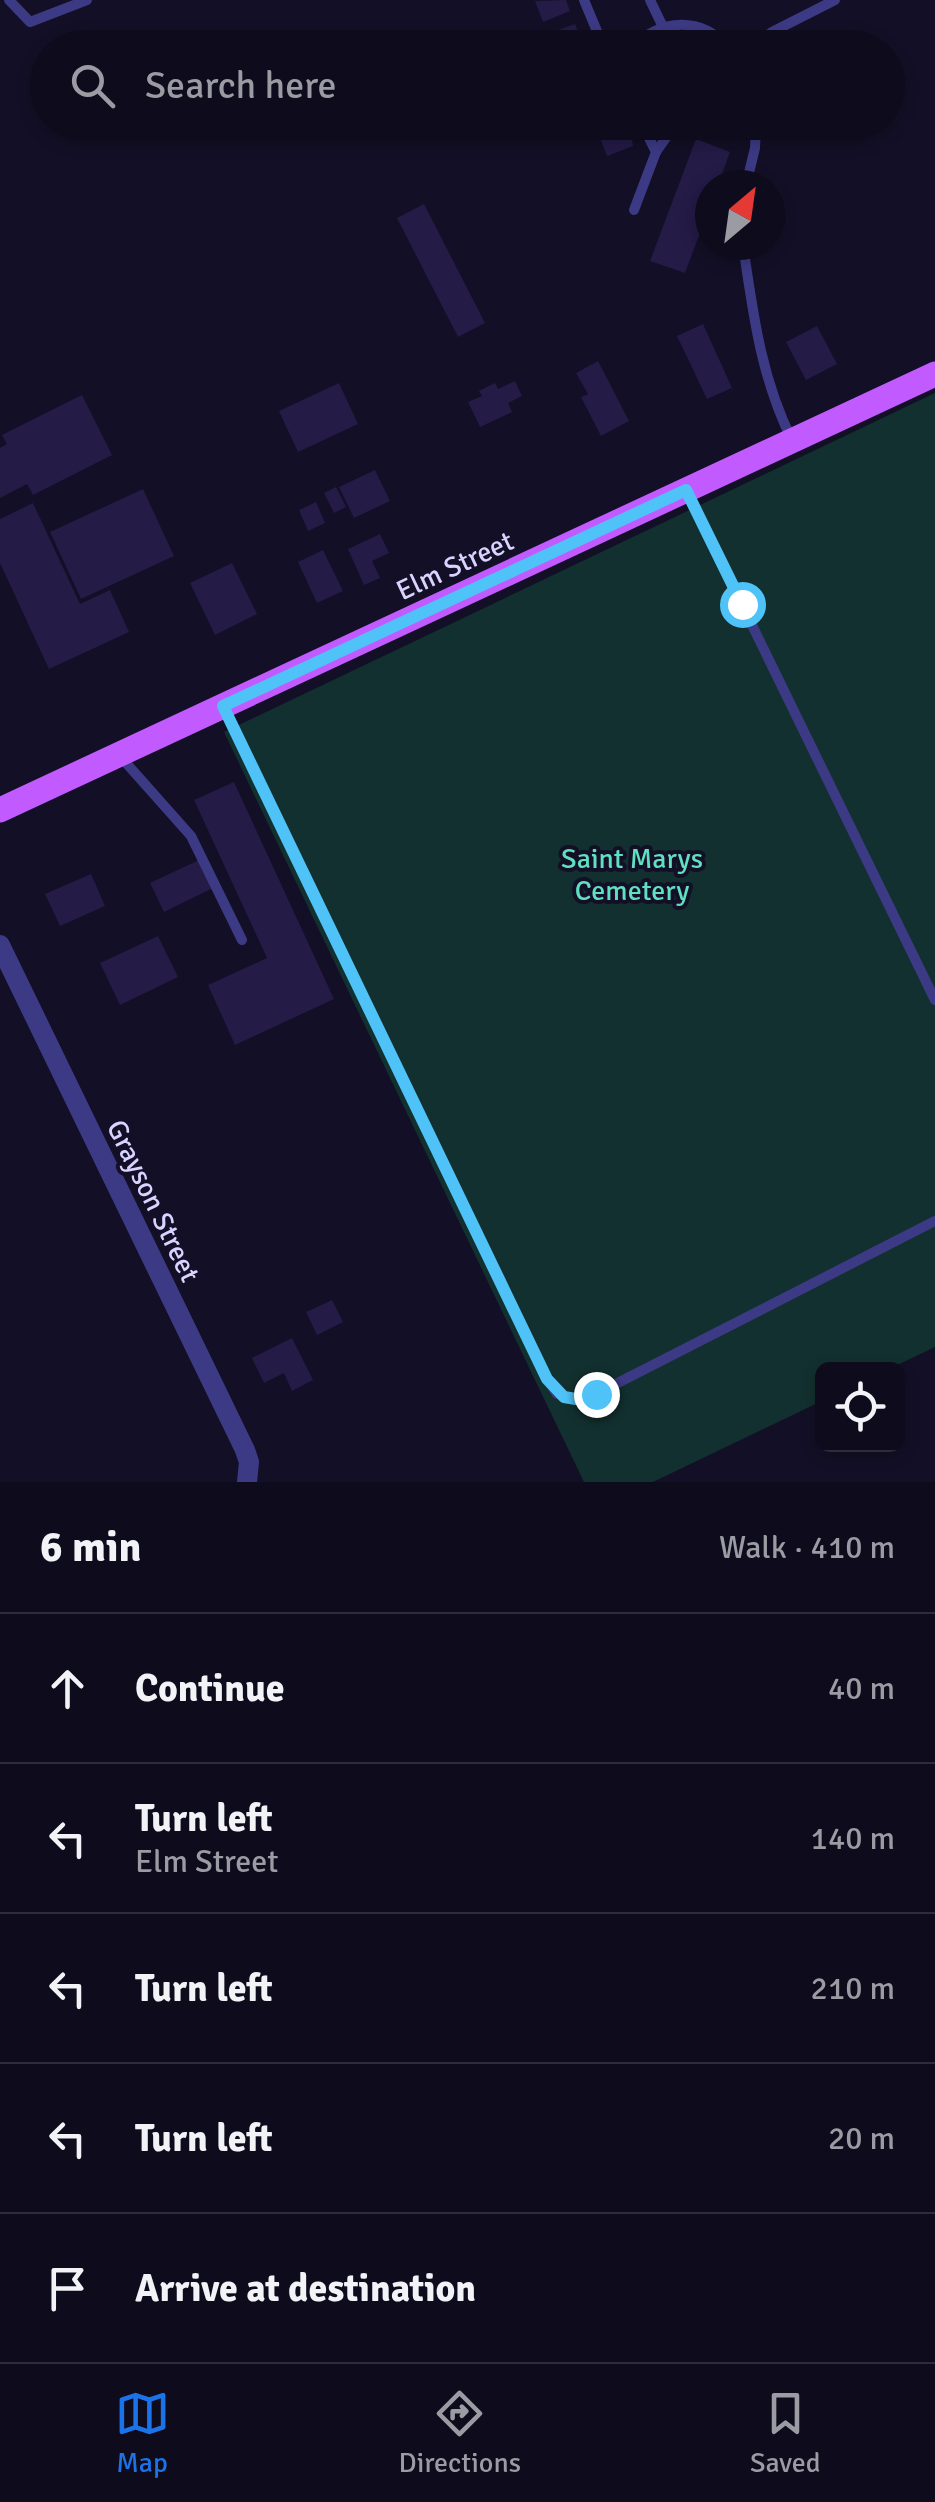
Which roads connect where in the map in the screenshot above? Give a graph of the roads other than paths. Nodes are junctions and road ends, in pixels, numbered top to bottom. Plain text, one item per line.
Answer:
1 (10, 0) edge
2 (87, 0) edge
3 (584, 0) edge
4 (650, 0) edge
5 (835, 0) edge
6 (663, 27) junction
7 (596, 30) edge
8 (657, 30) edge
9 (710, 30) edge
10 (776, 30) edge
11 (650, 140) edge
12 (664, 140) edge
13 (755, 140) edge
14 (656, 152) junction
15 (750, 170) edge
16 (634, 210) dead end
17 (745, 260) edge
18 (935, 374) edge
19 (792, 441) junction
20 (686, 490) junction
21 (223, 706) junction
22 (119, 755) junction
23 (0, 810) edge
24 (242, 940) dead end
25 (0, 945) edge
26 (935, 1000) edge
27 (935, 1221) edge
28 (246, 1482) edge

1 - 2 lane
3 - 7 lane
4 - 6 lane
5 - 10 lane
6 - 8 lane
6 - 9 lane
11 - 14 lane
12 - 14 lane
13 - 15 lane
14 - 16 lane
17 - 19 lane
18 - 19 main road, Elm Street
19 - 20 main road, Elm Street
20 - 21 main road, Elm Street
20 - 26 lane
21 - 22 main road, Elm Street
21 - 27 lane
22 - 23 main road, Elm Street
22 - 24 lane
25 - 28 street, Grayson Street

